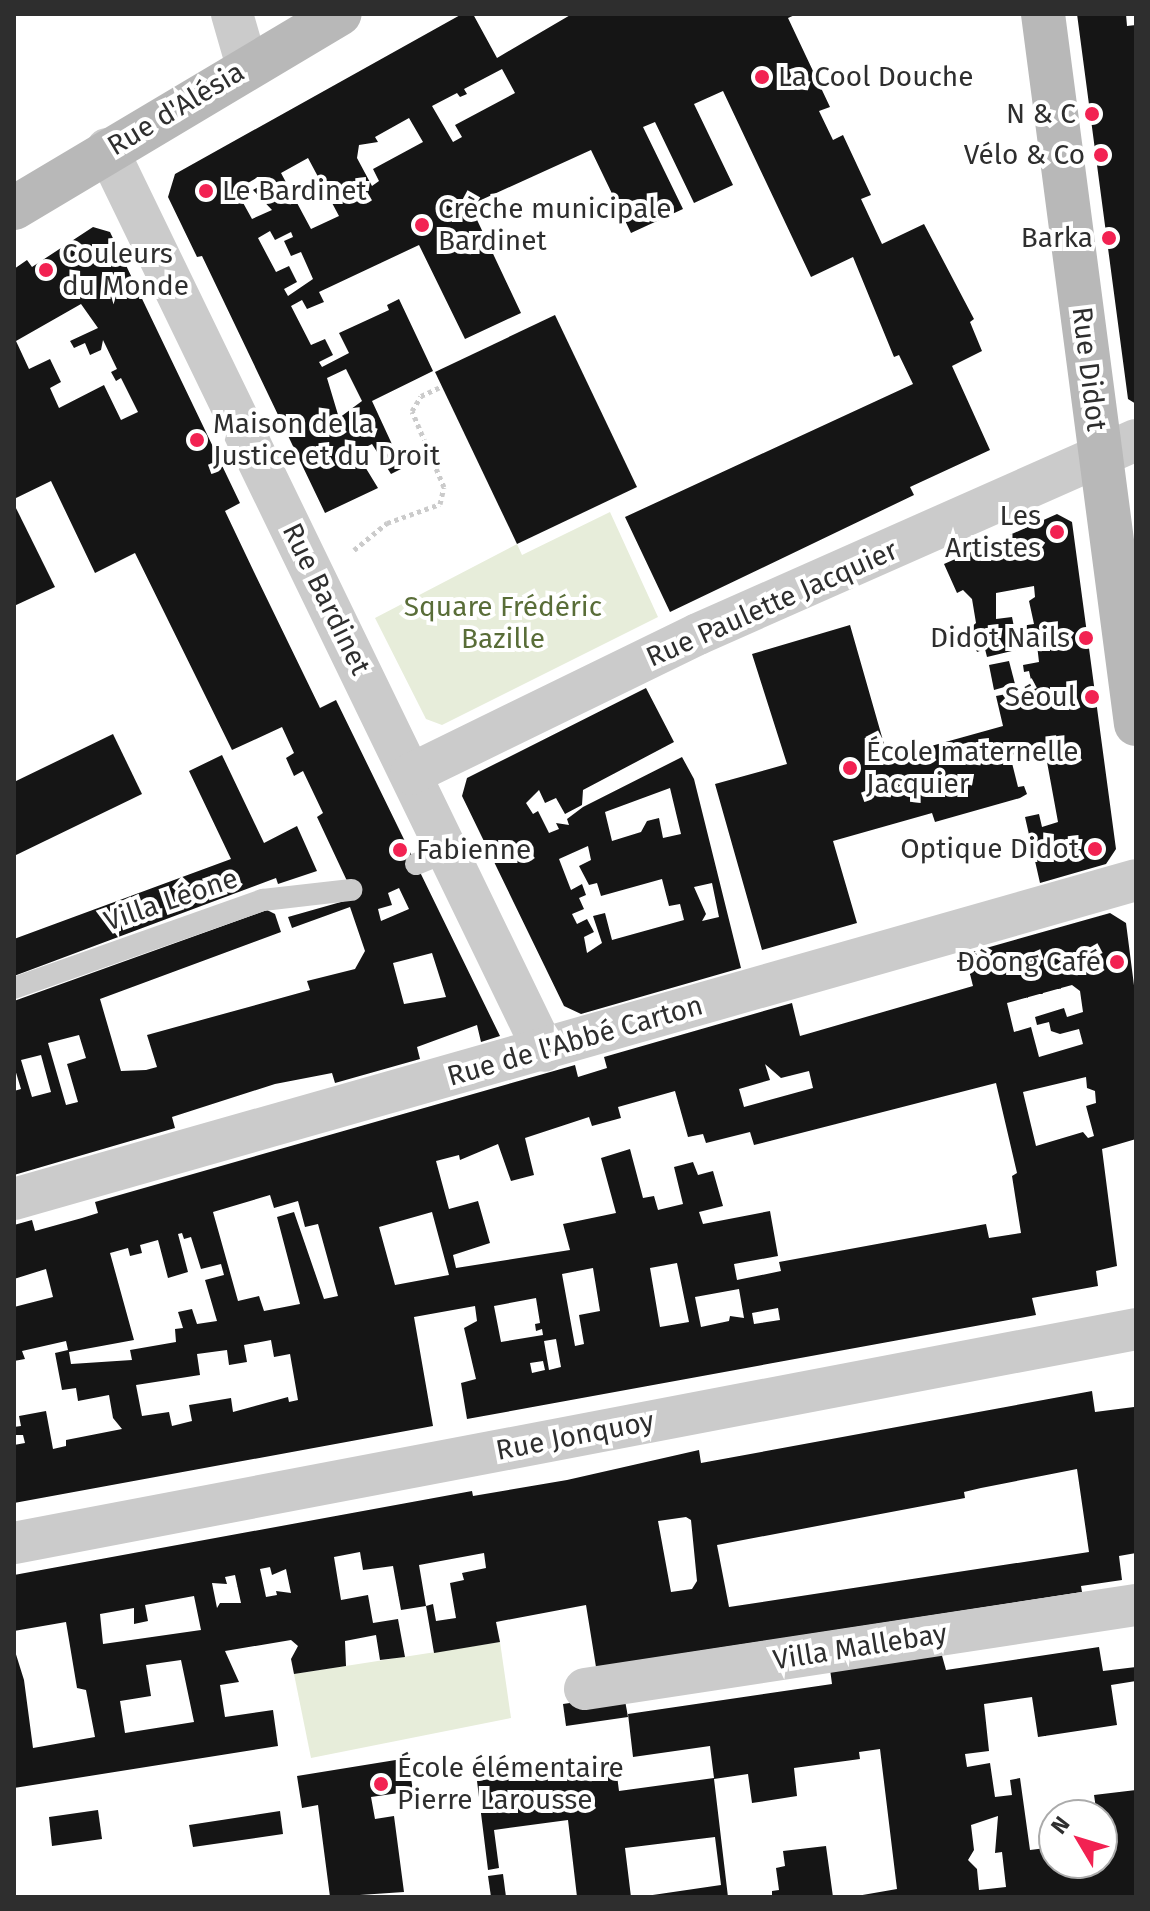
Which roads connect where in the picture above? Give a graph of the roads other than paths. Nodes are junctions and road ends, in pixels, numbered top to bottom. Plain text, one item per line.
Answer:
1 (232, 14) edge
2 (340, 14) edge
3 (1043, 14) edge
4 (247, 66) junction
5 (107, 149) junction
6 (14, 208) edge
7 (1118, 448) edge
8 (1136, 724) edge
9 (411, 774) junction
10 (1136, 880) edge
11 (351, 890) dead end
12 (14, 988) edge
13 (544, 1051) junction
14 (14, 1199) edge
15 (1136, 1329) edge
16 (14, 1543) edge
17 (1136, 1605) edge
18 (585, 1689) dead end

1 - 4 street
2 - 4 street, Rue d'Alésia
3 - 7 street, Rue Didot
4 - 5 street, Rue d'Alésia
5 - 6 street, Rue d'Alésia
5 - 9 street, Rue Bardinet
7 - 8 street, Rue Didot
7 - 9 street, Rue Paulette Jacquier
9 - 13 street, Rue Bardinet
10 - 13 street, Rue de l'Abbé Carton
11 - 12 lane, Villa Léone
13 - 14 street, Rue de l'Abbé Carton
15 - 16 street, Rue Jonquoy
17 - 18 street, Villa Mallebay

